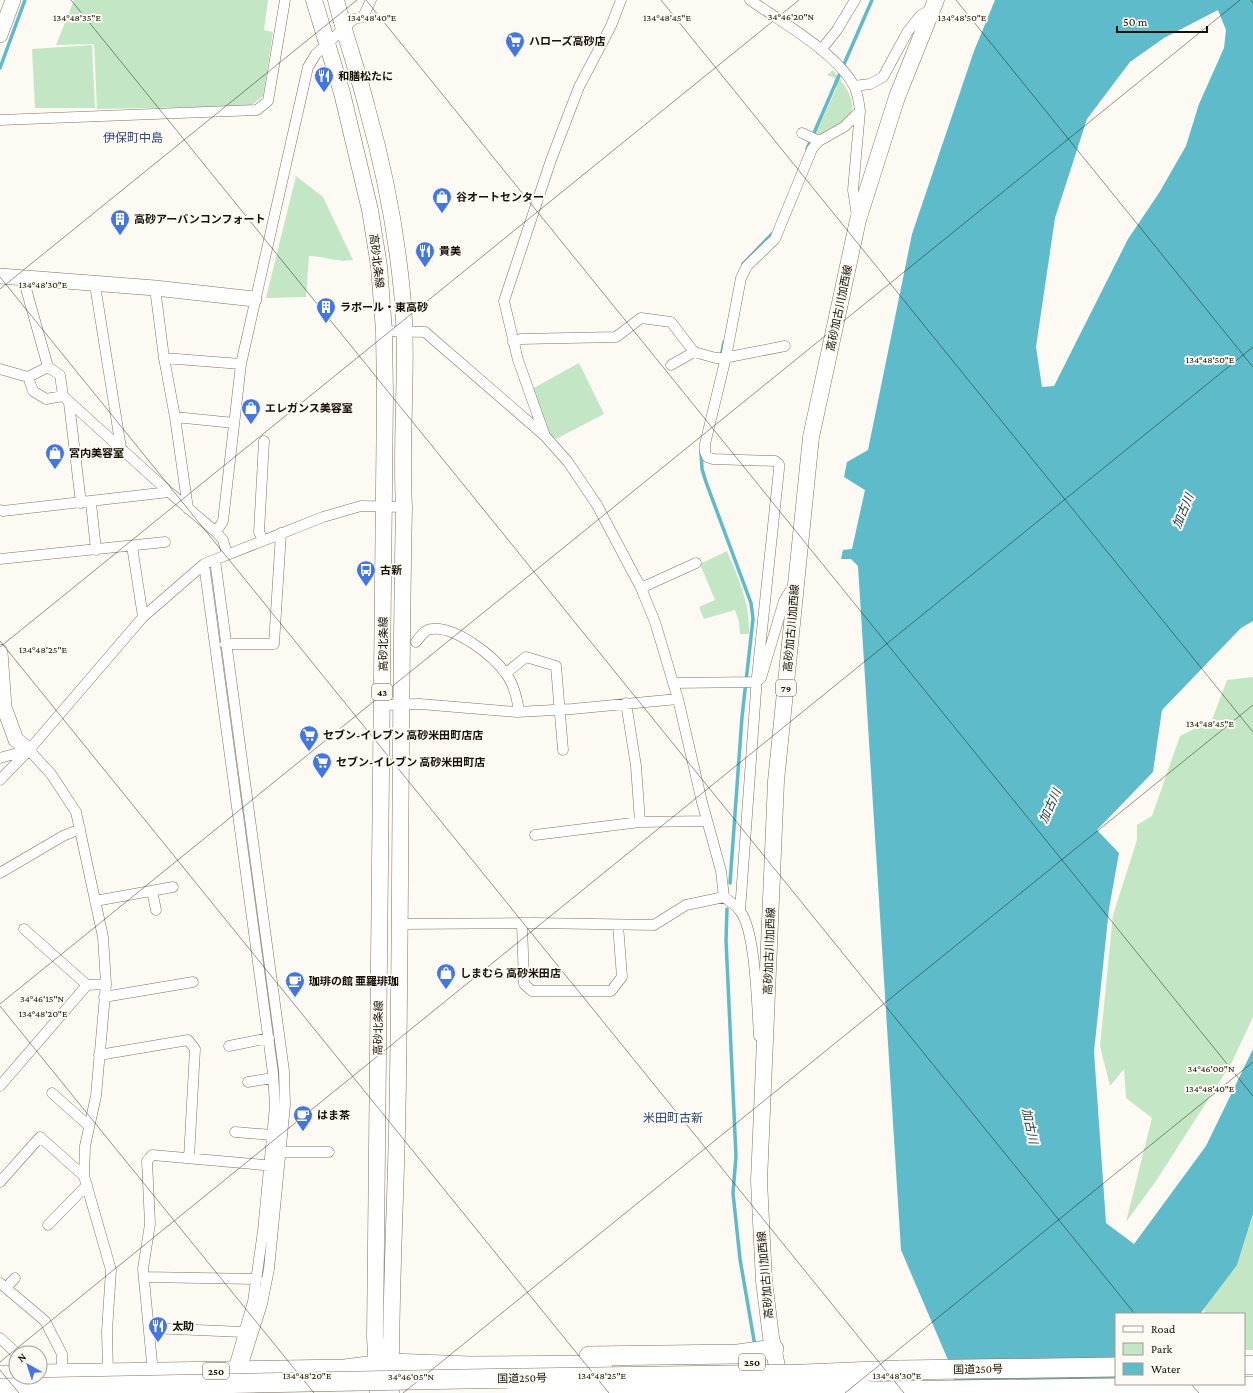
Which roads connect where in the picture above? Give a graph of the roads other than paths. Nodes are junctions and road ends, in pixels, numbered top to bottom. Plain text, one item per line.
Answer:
1 (13, 0) edge
2 (284, 0) edge
3 (314, 0) edge
4 (336, 0) edge
5 (372, 0) edge
6 (750, 0) edge
7 (855, 0) edge
8 (617, 1) edge
9 (934, 4) edge
10 (344, 30) junction
11 (0, 35) edge
12 (326, 45) junction
13 (821, 50) junction
14 (854, 86) junction
15 (860, 111) junction
16 (0, 120) edge
17 (858, 220) junction
18 (0, 276) edge
19 (23, 278) junction
20 (95, 285) junction
21 (155, 288) junction
22 (254, 299) junction
23 (384, 331) junction
24 (405, 332) junction
25 (513, 342) junction
26 (785, 346) dead end
27 (694, 352) junction
28 (164, 358) junction
29 (722, 358) junction
30 (241, 364) junction
31 (671, 365) dead end
32 (48, 367) junction
33 (0, 369) edge
34 (28, 377) junction
35 (66, 399) junction
36 (175, 417) junction
37 (234, 423) junction
38 (545, 436) junction
39 (264, 441) dead end
40 (121, 448) junction
41 (168, 492) junction
42 (81, 503) junction
43 (91, 503) junction
44 (383, 505) junction
45 (404, 507) junction
46 (0, 510) edge
47 (188, 510) junction
48 (216, 532) junction
49 (281, 533) junction
50 (263, 540) junction
51 (165, 542) dead end
52 (132, 546) junction
53 (96, 550) junction
54 (227, 554) junction
55 (0, 559) edge
56 (215, 560) junction
57 (696, 563) dead end
58 (204, 564) junction
59 (795, 587) junction
60 (641, 588) junction
61 (143, 617) junction
62 (416, 642) dead end
63 (225, 644) junction
64 (0, 656) edge
65 (506, 673) junction
66 (756, 682) junction
67 (673, 684) junction
68 (227, 689) junction
69 (678, 698) junction
70 (626, 703) junction
71 (382, 705) junction
72 (401, 706) junction
73 (2, 708) edge
74 (559, 709) junction
75 (519, 711) junction
76 (29, 750) junction
77 (563, 750) dead end
78 (0, 758) edge
79 (0, 780) edge
80 (242, 797) junction
81 (708, 821) junction
82 (640, 822) junction
83 (80, 829) junction
84 (535, 835) dead end
85 (0, 873) edge
86 (173, 887) dead end
87 (152, 891) junction
88 (724, 897) junction
89 (95, 901) junction
90 (156, 910) dead end
91 (740, 911) junction
92 (522, 923) junction
93 (400, 924) junction
94 (618, 925) junction
95 (24, 929) dead end
96 (192, 982) dead end
97 (106, 984) junction
98 (87, 985) junction
99 (104, 997) junction
100 (268, 1038) junction
101 (229, 1046) dead end
102 (98, 1055) junction
103 (273, 1078) junction
104 (248, 1082) dead end
105 (0, 1086) edge
106 (762, 1092) junction
107 (52, 1093) dead end
108 (89, 1126) junction
109 (235, 1132) dead end
110 (272, 1135) junction
111 (280, 1152) junction
112 (329, 1152) dead end
113 (189, 1158) junction
114 (274, 1166) junction
115 (85, 1180) junction
116 (0, 1182) edge
117 (48, 1225) dead end
118 (144, 1277) junction
119 (15, 1278) dead end
120 (257, 1279) junction
121 (3, 1286) edge
122 (149, 1328) junction
123 (244, 1332) junction
124 (0, 1338) edge
125 (8, 1346) edge
126 (774, 1349) junction
127 (412, 1363) junction
128 (384, 1364) junction
129 (1115, 1367) edge
130 (900, 1370) junction
131 (237, 1371) junction
132 (108, 1373) junction
133 (153, 1373) junction
134 (48, 1374) edge
135 (62, 1374) junction
136 (1253, 1386) edge
137 (0, 1388) edge
138 (875, 1391) junction
139 (225, 1393) edge
140 (234, 1393) edge
141 (378, 1393) edge
142 (391, 1393) edge
143 (516, 1393) edge
144 (783, 1393) edge
145 (856, 1393) edge

1 - 11 street
2 - 16 street
3 - 12 main road, 高砂北条線 / 43
4 - 10 main road, 高砂北条線 / 43
5 - 10 street
6 - 13 street
7 - 13 street
8 - 25 street
9 - 14 street
9 - 17 main road, 高砂加古川加西線 / 79
10 - 12 street
10 - 24 main road, 高砂北条線 / 43
12 - 22 street
12 - 23 main road, 高砂北条線 / 43
13 - 14 street
14 - 15 street
15 - 17 street
15 - 29 street
17 - 59 main road, 高砂加古川加西線 / 79
18 - 19 street
19 - 20 street
19 - 32 street
20 - 21 street
20 - 40 street
21 - 22 street
21 - 28 street
22 - 30 street
23 - 24 street
23 - 44 main road, 高砂北条線 / 43
24 - 38 street
24 - 45 main road, 高砂北条線 / 43
25 - 27 street
25 - 38 street
26 - 29 street
27 - 29 street
27 - 31 street
28 - 30 street
28 - 36 street
29 - 66 street
30 - 37 street
32 - 34 street
32 - 35 street
33 - 34 street
34 - 35 street
35 - 40 street
35 - 42 street
36 - 37 street
36 - 47 street
37 - 48 street
38 - 60 street
39 - 50 street
40 - 41 street
41 - 43 street
41 - 47 street
42 - 43 street
42 - 46 street
43 - 53 street
44 - 45 street
44 - 49 street
44 - 71 main road, 高砂北条線 / 43
45 - 72 main road, 高砂北条線 / 43
47 - 48 street
48 - 54 street
49 - 50 street
49 - 63 street
50 - 54 street
51 - 52 street
52 - 53 street
52 - 61 street
53 - 55 street
54 - 56 street
56 - 58 street
56 - 63 street
57 - 60 street
58 - 61 street
58 - 68 street
59 - 66 street
59 - 106 main road, 高砂加古川加西線 / 79
60 - 67 street
61 - 76 street
62 - 65 street
63 - 68 street
64 - 73 street
65 - 74 street
65 - 75 street
66 - 67 street
66 - 91 street
67 - 69 street
68 - 80 street
69 - 70 street
69 - 81 street
70 - 74 street
70 - 82 street
71 - 72 street
71 - 128 main road, 高砂北条線 / 43
72 - 75 street
72 - 93 main road, 高砂北条線 / 43
73 - 76 street
74 - 75 street
74 - 77 street
76 - 78 street
76 - 79 street
76 - 83 street
80 - 100 street
80 - 111 street
81 - 82 street
81 - 88 street
82 - 84 street
83 - 85 street
83 - 89 street
86 - 87 street
87 - 89 street
87 - 90 street
88 - 91 street
88 - 94 street
89 - 97 street
91 - 106 street
92 - 93 street
92 - 94 street
92 - 94 street
93 - 128 main road, 高砂北条線 / 43
95 - 98 street
96 - 99 street
97 - 98 street
97 - 99 street
98 - 105 street
99 - 102 street
100 - 101 street
100 - 103 street
102 - 108 street
102 - 113 street
103 - 104 street
103 - 110 street
106 - 126 main road, 高砂加古川加西線 / 79
107 - 108 street
108 - 115 street
109 - 110 street
110 - 114 street
111 - 112 street
111 - 114 street
113 - 114 street
113 - 118 street
114 - 120 street
114 - 131 street
115 - 116 street
115 - 117 street
115 - 132 street
118 - 120 street
118 - 122 street
119 - 121 street
120 - 123 street
121 - 135 street
122 - 123 street
122 - 133 street
123 - 131 street
124 - 125 street
126 - 127 highway
126 - 144 main road, 高砂加古川加西線 / 79
127 - 128 highway, 250
127 - 130 highway, 250, bridge
128 - 131 highway, 250
128 - 141 main road, 高砂北条線 / 43
128 - 142 main road, 高砂北条線 / 43
129 - 130 highway, 国道250号 / 250
130 - 137 highway, 国道250号 / 250, bridge
131 - 133 highway, 250
131 - 139 street
131 - 140 street
132 - 133 highway, 250
132 - 135 highway, 250
134 - 135 highway, 250
136 - 138 highway, 国道250号
138 - 143 highway, 国道250号, bridge
138 - 145 highway, bridge

